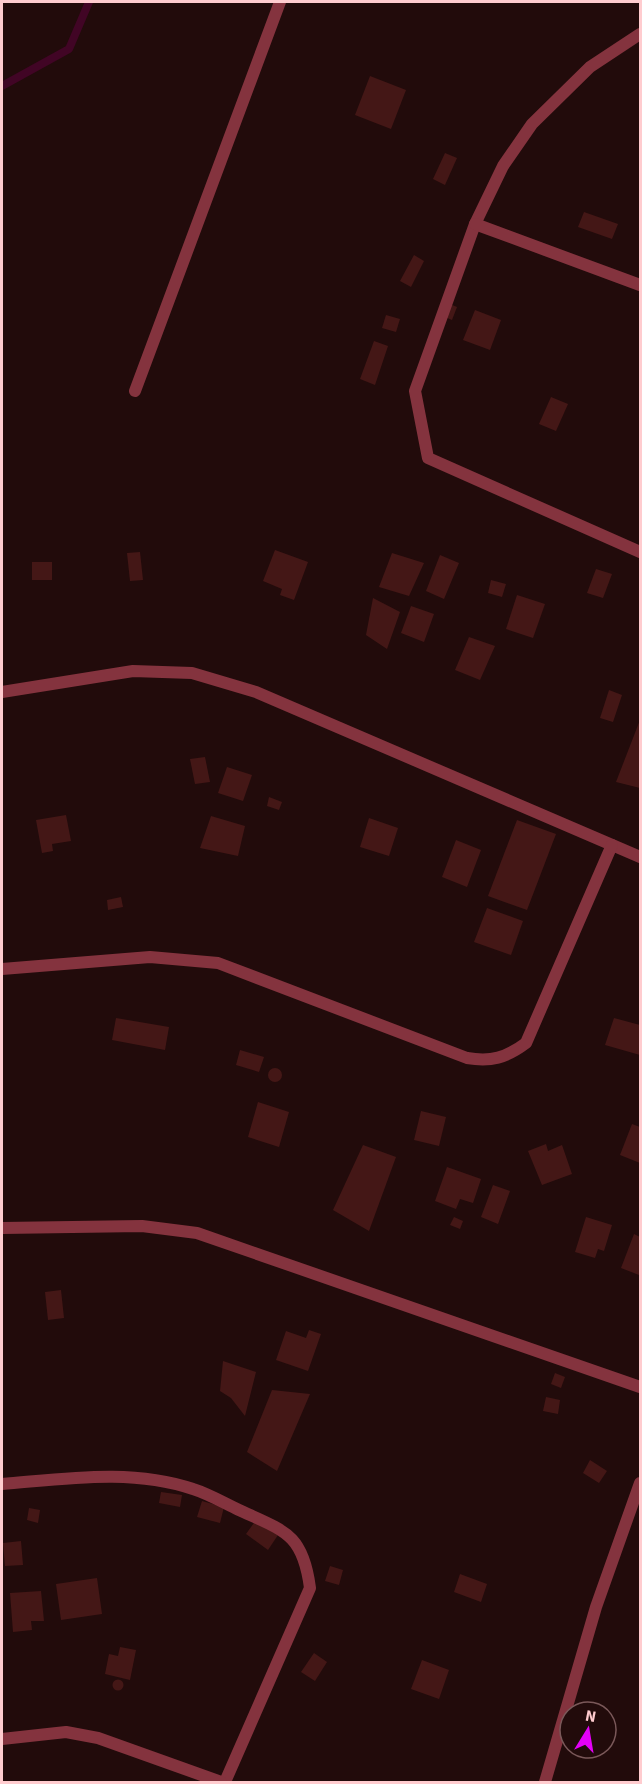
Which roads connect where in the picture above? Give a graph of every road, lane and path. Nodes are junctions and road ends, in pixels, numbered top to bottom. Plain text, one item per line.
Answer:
1 (280, 2) edge
2 (640, 34) edge
3 (475, 224) junction
4 (640, 285) edge
5 (135, 391) dead end
6 (640, 552) edge
7 (2, 692) edge
8 (612, 844) junction
9 (640, 857) edge
10 (2, 969) edge
11 (2, 1228) edge
12 (640, 1387) edge
13 (640, 1483) edge
14 (2, 1484) edge
15 (2, 1739) edge
16 (223, 1782) edge
17 (545, 1782) edge

1 - 5 street
2 - 3 street
3 - 4 street
3 - 6 street
7 - 8 street
8 - 9 street
8 - 10 street
11 - 12 street
13 - 17 street
14 - 16 street
15 - 16 street

